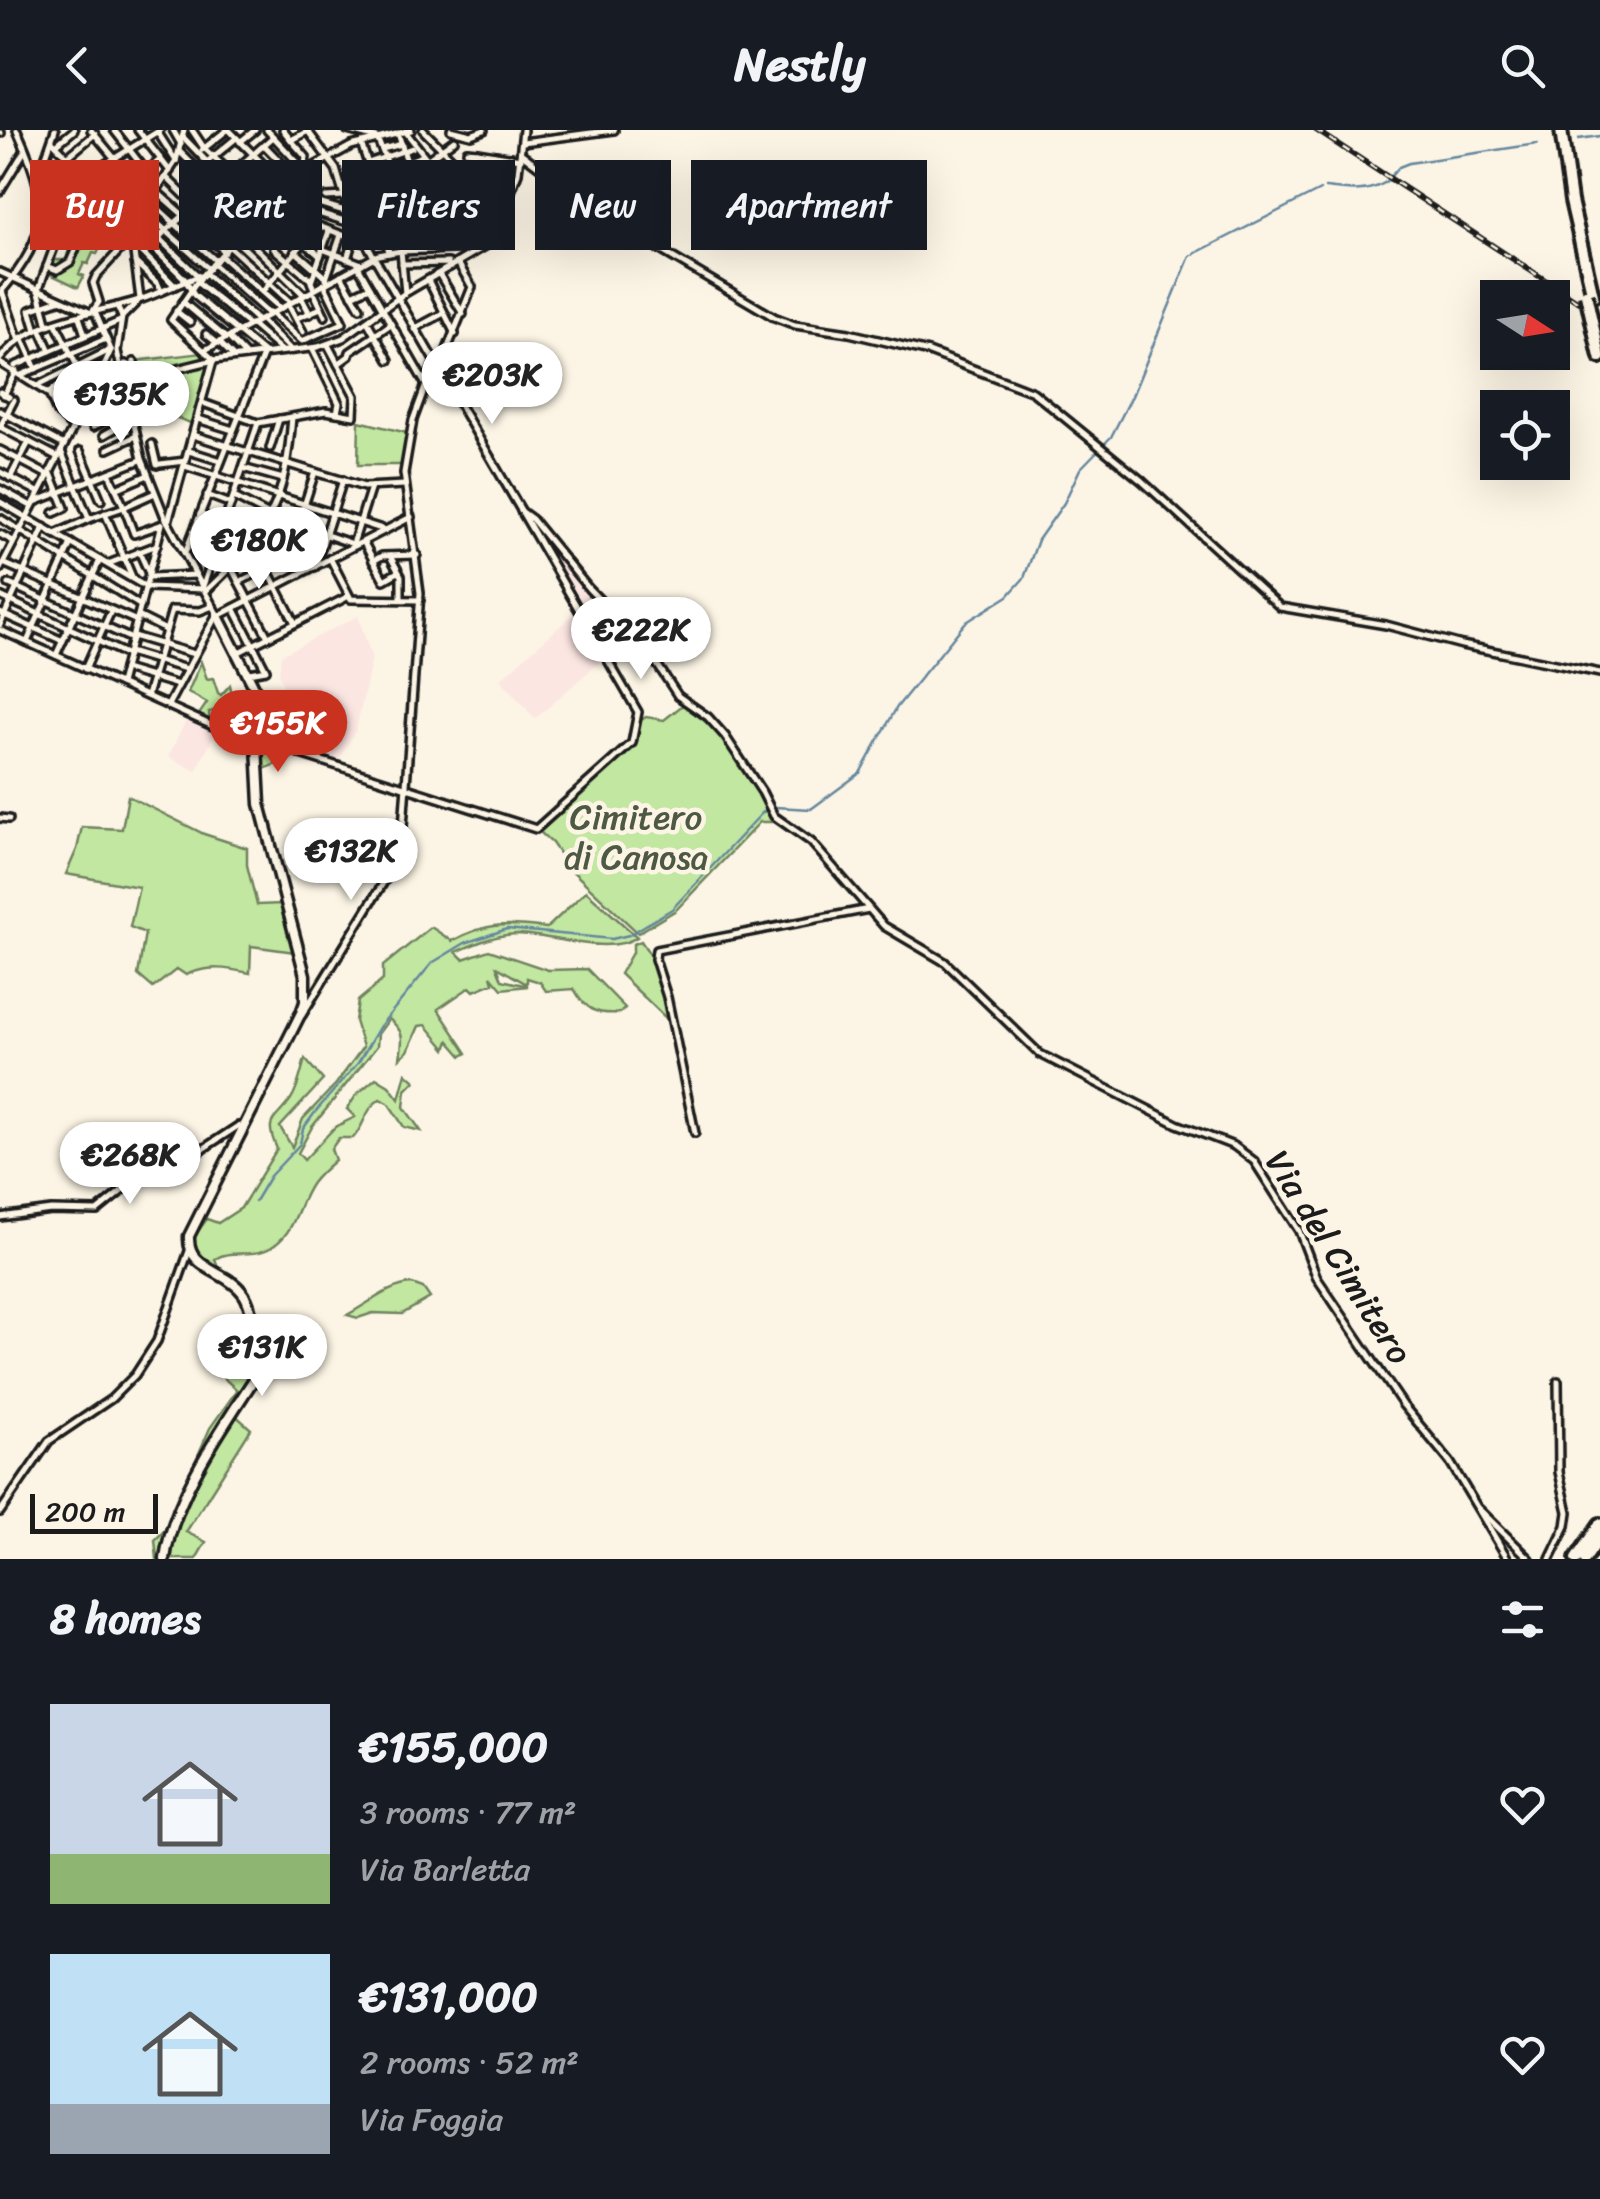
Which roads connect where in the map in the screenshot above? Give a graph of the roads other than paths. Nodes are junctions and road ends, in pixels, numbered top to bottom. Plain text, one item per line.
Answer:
1 (17, 130) edge
2 (26, 130) edge
3 (55, 130) edge
4 (74, 130) edge
5 (114, 130) edge
6 (138, 130) edge
7 (173, 130) edge
8 (192, 130) edge
9 (206, 130) edge
10 (228, 130) edge
11 (267, 130) edge
12 (283, 130) edge
13 (307, 130) edge
14 (347, 130) edge
15 (423, 130) edge
16 (453, 130) edge
17 (484, 130) edge
18 (523, 130) edge
19 (614, 130) edge
20 (1558, 130) edge
21 (158, 131) edge
22 (254, 131) edge
23 (93, 132) edge
24 (405, 132) edge
25 (374, 135) edge
26 (274, 137) junction
27 (146, 140) junction
28 (238, 140) junction
29 (291, 140) junction
30 (454, 140) dead end
31 (182, 141) edge
32 (213, 141) junction
33 (523, 142) junction
34 (54, 143) junction
35 (361, 143) junction
36 (263, 145) junction
37 (24, 147) junction
38 (403, 147) junction
39 (412, 148) dead end
40 (382, 149) junction
41 (442, 149) junction
42 (129, 150) junction
43 (201, 151) junction
44 (467, 151) dead end
45 (478, 152) junction
46 (252, 154) junction
47 (494, 154) junction
48 (214, 156) junction
49 (511, 157) junction
50 (521, 157) junction
51 (68, 158) junction
52 (327, 158) junction
53 (386, 158) junction
54 (424, 158) junction
55 (114, 159) joint
56 (161, 159) joint
57 (452, 159) edge
58 (47, 160) edge
59 (66, 160) edge
60 (137, 160) edge
61 (206, 160) edge
62 (209, 160) edge
63 (218, 160) edge
64 (245, 160) edge
65 (260, 160) edge
66 (274, 160) edge
67 (300, 160) edge
68 (303, 160) edge
69 (320, 160) edge
70 (367, 160) edge
71 (379, 160) edge
72 (406, 160) edge
73 (417, 160) edge
74 (470, 160) edge
75 (489, 160) edge
76 (509, 160) edge
77 (176, 161) junction
78 (30, 162) edge
79 (168, 174) junction
80 (515, 176) edge
81 (159, 187) edge
82 (179, 187) edge
83 (342, 189) edge
84 (0, 192) edge
85 (159, 194) edge
86 (326, 197) dead end
87 (342, 200) edge
88 (159, 209) edge
89 (179, 212) edge
90 (179, 220) edge
91 (175, 223) junction
92 (159, 225) edge
93 (322, 227) edge
94 (329, 230) junction
95 (166, 231) junction
96 (341, 235) joint
97 (159, 237) edge
98 (159, 238) edge
99 (30, 243) edge
100 (53, 250) edge
101 (76, 250) edge
102 (121, 250) edge
103 (134, 250) edge
104 (144, 250) edge
105 (155, 250) edge
106 (206, 250) edge
107 (210, 250) edge
108 (226, 250) edge
109 (257, 250) edge
110 (275, 250) edge
111 (314, 250) edge
112 (349, 250) edge
113 (370, 250) edge
114 (387, 250) edge
115 (434, 250) edge
116 (479, 250) edge
117 (295, 251) joint
118 (401, 251) junction
119 (142, 252) junction
120 (321, 252) junction
121 (388, 253) junction
122 (334, 254) junction
123 (374, 257) junction
124 (346, 258) junction
125 (135, 260) junction
126 (287, 261) junction
127 (214, 263) junction
128 (458, 263) junction
129 (402, 264) junction
130 (360, 265) junction
131 (47, 266) junction
132 (450, 267) junction
133 (315, 269) junction
134 (0, 272) edge
135 (280, 272) junction
136 (439, 274) junction
137 (340, 275) junction
138 (12, 279) junction
139 (312, 280) junction
140 (428, 280) junction
141 (186, 281) junction
142 (327, 281) junction
143 (270, 283) junction
144 (175, 286) junction
145 (370, 287) junction
146 (262, 291) junction
147 (1, 292) edge
148 (38, 292) junction
149 (160, 292) junction
150 (191, 292) junction
151 (314, 292) junction
152 (405, 294) junction
153 (352, 295) junction
154 (232, 296) junction
155 (303, 296) junction
156 (140, 299) junction
157 (397, 299) junction
158 (58, 300) junction
159 (99, 302) junction
160 (184, 302) junction
161 (289, 303) junction
162 (225, 304) junction
163 (43, 306) junction
164 (116, 306) junction
165 (280, 308) junction
166 (321, 308) junction
167 (360, 308) dead end
168 (383, 309) junction
169 (105, 310) junction
170 (176, 311) junction
171 (93, 313) junction
172 (270, 313) junction
173 (444, 313) junction
174 (218, 314) junction
175 (310, 314) junction
176 (9, 315) junction
177 (463, 315) junction
178 (325, 316) dead end
179 (80, 317) junction
180 (0, 318) edge
181 (297, 318) junction
182 (121, 319) junction
183 (367, 321) junction
184 (190, 322) dead end
185 (254, 322) junction
186 (56, 324) junction
187 (391, 324) junction
188 (48, 326) junction
189 (101, 328) junction
190 (1597, 328) edge
191 (414, 329) junction
192 (38, 330) junction
193 (238, 331) junction
194 (206, 334) dead end
195 (456, 334) junction
196 (85, 335) junction
197 (376, 336) junction
198 (304, 337) junction
199 (20, 338) junction
200 (106, 339) junction
201 (223, 340) junction
202 (66, 344) junction
203 (328, 345) junction
204 (312, 348) junction
205 (111, 350) junction
206 (205, 350) junction
207 (291, 350) junction
208 (50, 351) junction
209 (282, 351) junction
210 (5, 352) junction
211 (70, 354) junction
212 (118, 354) junction
213 (264, 354) junction
214 (246, 356) junction
215 (234, 357) junction
216 (1600, 357) edge
217 (31, 360) junction
218 (214, 360) junction
219 (390, 360) dead end
220 (0, 361) edge
221 (442, 362) dead end
222 (433, 363) junction
223 (125, 364) dead end
224 (338, 364) junction
225 (102, 366) junction
226 (78, 368) junction
227 (36, 369) junction
228 (17, 371) junction
229 (137, 380) junction
230 (124, 382) junction
231 (37, 386) junction
232 (426, 386) junction
233 (49, 394) junction
234 (127, 394) junction
235 (7, 396) edge
236 (63, 398) junction
237 (88, 401) junction
238 (202, 403) junction
239 (152, 407) dead end
240 (130, 408) junction
241 (337, 412) junction
242 (3, 413) edge
243 (239, 416) junction
244 (86, 417) dead end
245 (292, 417) junction
246 (132, 419) junction
247 (198, 420) junction
248 (279, 420) junction
249 (258, 423) junction
250 (0, 427) edge
251 (93, 427) dead end
252 (233, 430) junction
253 (104, 435) dead end
254 (194, 435) junction
255 (136, 436) junction
256 (30, 442) junction
257 (152, 444) dead end
258 (227, 445) junction
259 (270, 448) dead end
260 (108, 449) dead end
261 (0, 450) edge
262 (61, 451) junction
263 (80, 451) dead end
264 (189, 451) junction
265 (246, 452) junction
266 (142, 459) junction
267 (20, 460) junction
268 (221, 460) junction
269 (185, 463) junction
270 (288, 464) junction
271 (244, 468) junction
272 (0, 472) edge
273 (315, 472) junction
274 (49, 473) junction
275 (109, 473) junction
276 (148, 475) junction
277 (215, 475) junction
278 (10, 478) junction
279 (92, 480) junction
280 (283, 480) junction
281 (343, 480) junction
282 (238, 483) junction
283 (404, 485) junction
284 (76, 487) junction
285 (116, 488) junction
286 (372, 488) junction
287 (0, 489) edge
288 (38, 492) junction
289 (59, 493) junction
290 (155, 493) junction
291 (278, 494) junction
292 (208, 495) junction
293 (101, 500) dead end
294 (232, 501) junction
295 (0, 502) edge
296 (304, 504) junction
297 (32, 505) junction
298 (124, 507) junction
299 (521, 512) junction
300 (54, 513) dead end
301 (105, 513) junction
302 (333, 513) junction
303 (200, 514) junction
304 (26, 516) junction
305 (271, 516) junction
306 (411, 517) junction
307 (0, 518) edge
308 (89, 519) junction
309 (360, 522) junction
310 (165, 523) junction
311 (224, 524) junction
312 (298, 525) junction
313 (44, 527) junction
314 (19, 528) junction
315 (386, 530) junction
316 (0, 534) edge
317 (56, 534) junction
318 (326, 534) junction
319 (37, 540) junction
320 (13, 541) junction
321 (256, 541) junction
322 (71, 543) junction
323 (157, 544) junction
324 (358, 544) junction
325 (217, 545) junction
326 (140, 551) junction
327 (185, 553) junction
328 (417, 555) junction
329 (390, 556) junction
330 (124, 557) junction
331 (64, 558) junction
332 (330, 558) junction
333 (100, 560) junction
334 (2, 561) edge
335 (373, 561) junction
336 (108, 564) junction
337 (232, 565) junction
338 (316, 566) junction
339 (267, 568) junction
340 (24, 572) junction
341 (398, 572) junction
342 (196, 574) junction
343 (92, 575) junction
344 (149, 576) junction
345 (130, 577) junction
346 (239, 582) junction
347 (9, 584) dead end
348 (52, 585) junction
349 (276, 586) junction
350 (146, 587) junction
351 (16, 588) junction
352 (204, 589) junction
353 (119, 592) junction
354 (0, 596) edge
355 (350, 596) junction
356 (82, 598) junction
357 (401, 599) junction
358 (45, 600) junction
359 (249, 600) junction
360 (420, 600) junction
361 (10, 601) junction
362 (141, 606) junction
363 (213, 606) junction
364 (234, 608) junction
365 (111, 610) junction
366 (2, 614) edge
367 (39, 614) junction
368 (75, 614) junction
369 (218, 615) junction
370 (137, 619) junction
371 (295, 624) junction
372 (104, 626) junction
373 (0, 628) edge
374 (33, 628) junction
375 (68, 628) junction
376 (166, 630) junction
377 (133, 637) junction
378 (268, 637) junction
379 (63, 641) junction
380 (98, 641) junction
381 (27, 642) junction
382 (162, 644) junction
383 (254, 644) junction
384 (237, 652) junction
385 (128, 654) junction
386 (194, 654) junction
387 (56, 655) junction
388 (157, 660) junction
389 (124, 668) junction
390 (85, 669) junction
391 (186, 669) junction
392 (247, 673) junction
393 (1600, 673) edge
394 (152, 677) junction
395 (120, 684) junction
396 (178, 685) junction
397 (254, 686) junction
398 (147, 696) junction
399 (168, 705) junction
400 (258, 747) junction
401 (406, 789) junction
402 (0, 818) edge
403 (9, 818) dead end
404 (869, 910) junction
405 (298, 1020) junction
406 (244, 1126) junction
407 (695, 1133) dead end
408 (0, 1218) edge
409 (193, 1260) junction
410 (1558, 1381) dead end
411 (1477, 1507) junction
412 (0, 1512) edge
413 (1600, 1524) edge
414 (1600, 1537) edge
415 (165, 1559) edge
416 (1508, 1559) edge
417 (1530, 1559) edge
418 (1550, 1559) edge
419 (1576, 1559) edge
420 (1585, 1559) edge

1 - 37 street
2 - 37 street
3 - 34 street
4 - 34 street
5 - 42 street
6 - 27 street
7 - 31 street
8 - 43 street
9 - 32 street
10 - 28 street
10 - 32 street
11 - 26 street
12 - 29 street
13 - 29 street
13 - 52 street
14 - 25 street
15 - 41 street
16 - 17 street
18 - 33 street
19 - 33 street
20 - 190 highway, bridge
21 - 27 street
21 - 77 street
22 - 28 street
22 - 36 street
23 - 51 street
23 - 55 street
24 - 25 street
24 - 38 street
24 - 54 street
25 - 35 street
25 - 40 street
26 - 36 street
26 - 67 street
27 - 42 street
27 - 56 street
28 - 46 street
28 - 48 street
29 - 68 street
30 - 41 street
31 - 43 street
31 - 77 street
32 - 43 street
33 - 50 street
34 - 51 street
34 - 58 street
35 - 52 street
35 - 70 street
36 - 46 street
36 - 66 street
37 - 78 street
37 - 84 street
38 - 39 street
38 - 40 street
38 - 53 street
38 - 72 street
40 - 53 street
41 - 54 street
41 - 57 street
42 - 55 street
42 - 60 street
43 - 48 street
43 - 61 street
44 - 45 street
45 - 47 street
45 - 74 street
46 - 64 street
46 - 65 street
47 - 49 street
47 - 75 street
48 - 62 street
48 - 63 street
49 - 50 street
49 - 76 street
50 - 80 street
50 - 393 street
51 - 59 street
52 - 69 street
52 - 83 street
53 - 71 street
54 - 73 street
56 - 79 street
77 - 79 street
79 - 81 street
79 - 82 street
85 - 89 street
86 - 87 street
88 - 91 street
90 - 91 street
91 - 95 street
91 - 127 street
92 - 95 street
93 - 94 street
94 - 96 street
94 - 120 street
95 - 97 street
95 - 127 street
96 - 122 street
98 - 127 street
99 - 138 street
100 - 131 street
101 - 131 street
102 - 159 street
103 - 125 street
104 - 119 street
105 - 141 street
106 - 127 street
107 - 127 street
108 - 127 street
109 - 135 street
110 - 126 street
111 - 120 street
112 - 124 street
113 - 123 street
114 - 121 street
115 - 118 street
116 - 128 street
117 - 126 street
117 - 133 street
118 - 121 street
118 - 129 street
119 - 125 street
119 - 144 street
120 - 122 street
120 - 133 street
121 - 123 street
122 - 124 street
122 - 142 street
123 - 130 street
123 - 157 street
124 - 130 street
125 - 149 street
125 - 156 street
126 - 135 street
126 - 139 street
127 - 141 street
127 - 143 street
127 - 146 street
127 - 150 street
127 - 154 street
127 - 162 street
127 - 172 street
128 - 132 street
128 - 177 street
129 - 132 street
129 - 152 street
130 - 137 street
130 - 145 street
131 - 148 street
132 - 136 street
133 - 139 street
133 - 142 street
134 - 138 street
135 - 143 street
135 - 155 street
136 - 140 street
136 - 177 street
137 - 142 street
137 - 153 street
138 - 147 street
138 - 148 street
139 - 151 street
140 - 152 street
140 - 173 street
141 - 144 street
141 - 150 street
142 - 151 street
142 - 198 street
143 - 146 street
143 - 161 street
144 - 149 street
145 - 153 street
145 - 168 street
146 - 165 street
147 - 176 street
148 - 158 street
148 - 163 street
149 - 156 street
150 - 160 street
150 - 174 street
151 - 155 street
151 - 166 street
152 - 157 street
153 - 167 street
154 - 162 street
154 - 185 street
155 - 161 street
155 - 175 street
156 - 164 street
156 - 182 street
157 - 168 street
157 - 191 street
158 - 163 street
158 - 171 street
159 - 169 street
159 - 171 street
160 - 170 street
160 - 201 street
161 - 165 street
161 - 181 street
162 - 174 street
162 - 185 street
163 - 188 street
163 - 192 street
164 - 169 street
164 - 182 street
165 - 172 street
166 - 175 street
166 - 178 street
168 - 183 street
168 - 187 street
169 - 171 street
170 - 184 street
170 - 206 street
171 - 179 street
171 - 189 street
172 - 185 street
172 - 198 street
173 - 191 street
173 - 195 street
174 - 193 street
175 - 181 street
176 - 180 street
176 - 199 street
177 - 195 street
179 - 186 street
179 - 196 street
181 - 198 street
182 - 189 street
182 - 212 street
183 - 197 street
183 - 203 street
185 - 193 street
185 - 207 street
185 - 209 street
186 - 188 street
186 - 202 street
187 - 197 street
187 - 232 street
188 - 192 street
189 - 196 street
189 - 200 street
190 - 216 highway
191 - 222 street
192 - 199 street
192 - 208 street
193 - 201 street
193 - 213 street
194 - 201 street
195 - 221 street
196 - 202 street
197 - 219 street
197 - 224 street
199 - 210 street
199 - 217 street
200 - 205 street
200 - 211 street
201 - 206 street
201 - 214 street
201 - 215 street
202 - 208 street
202 - 211 street
203 - 204 street
203 - 224 street
204 - 207 street
204 - 241 street
205 - 212 street
205 - 225 street
205 - 226 street
206 - 218 street
207 - 209 street
208 - 217 street
209 - 213 street
210 - 220 street
210 - 228 street
211 - 226 street
211 - 227 street
212 - 230 street
213 - 214 street
213 - 243 street
214 - 215 street
215 - 218 street
217 - 227 street
217 - 228 street
218 - 229 street
218 - 238 street
220 - 228 street
222 - 232 street
222 - 299 street
223 - 229 street
224 - 241 street
225 - 236 street
225 - 237 street
226 - 231 street
226 - 233 street
227 - 228 street
228 - 231 street
228 - 235 street
229 - 230 street
229 - 240 street
230 - 234 street
230 - 237 street
231 - 233 street
232 - 283 street
233 - 236 street
233 - 262 street
234 - 240 street
234 - 244 street
235 - 242 street
236 - 237 street
238 - 243 street
238 - 247 street
239 - 240 street
240 - 246 street
240 - 251 street
241 - 245 street
242 - 250 street
242 - 262 street
243 - 249 street
243 - 252 street
245 - 248 street
245 - 270 street
246 - 253 street
246 - 255 street
247 - 252 street
247 - 254 street
248 - 249 street
248 - 259 street
249 - 265 street
250 - 256 street
252 - 258 street
254 - 258 street
254 - 264 street
255 - 260 street
255 - 266 street
256 - 262 street
256 - 267 street
257 - 269 street
258 - 265 street
258 - 268 street
261 - 267 street
262 - 274 street
262 - 284 street
263 - 279 street
264 - 268 street
264 - 269 street
265 - 270 street
265 - 271 street
266 - 275 street
266 - 276 street
267 - 274 street
267 - 278 street
268 - 277 street
269 - 277 street
269 - 310 street
270 - 273 street
270 - 280 street
271 - 280 street
271 - 282 street
272 - 278 street
273 - 281 street
273 - 296 street
274 - 288 street
274 - 289 street
275 - 279 street
275 - 285 street
276 - 285 street
276 - 290 street
277 - 282 street
277 - 292 street
278 - 288 street
279 - 284 street
279 - 293 street
280 - 291 street
281 - 286 street
281 - 302 street
282 - 291 street
282 - 294 street
283 - 286 street
283 - 306 street
284 - 289 street
284 - 308 street
285 - 298 street
286 - 309 street
287 - 297 street
288 - 297 street
289 - 297 street
289 - 300 street
290 - 298 street
290 - 310 street
291 - 296 street
291 - 305 street
292 - 294 street
292 - 303 street
294 - 305 street
294 - 311 street
295 - 304 street
296 - 302 street
296 - 312 street
297 - 304 street
298 - 301 street
298 - 310 street
299 - 401 street
299 - 404 street, Via del Cimitero
301 - 308 street
301 - 330 street
302 - 309 street
302 - 318 street
303 - 311 street
303 - 327 street
304 - 313 street
304 - 314 street
305 - 312 street
305 - 321 street
306 - 315 street
306 - 328 street
307 - 314 street
308 - 317 street
309 - 315 street
309 - 324 street
310 - 323 street
310 - 327 street
311 - 321 street
311 - 325 street
312 - 318 street
312 - 339 street
313 - 317 street
313 - 319 street
314 - 319 street
314 - 320 street
315 - 324 street
316 - 320 street
317 - 322 street
318 - 324 street
318 - 338 street
319 - 331 street
319 - 340 street
320 - 334 street
321 - 337 street
321 - 339 street
322 - 331 street
322 - 333 street
323 - 326 street
323 - 344 street
324 - 332 street
324 - 335 street
325 - 337 street
325 - 352 street
326 - 330 street
326 - 344 street
327 - 342 street
328 - 329 street
328 - 360 street
329 - 335 street
329 - 341 street
330 - 336 street
330 - 345 street
331 - 343 street
331 - 348 street
332 - 338 street
332 - 355 street
333 - 336 street
333 - 343 street
334 - 340 street
335 - 341 street
336 - 345 street
337 - 346 street
337 - 352 street
338 - 349 street
339 - 346 street
339 - 349 street
340 - 348 street
340 - 351 street
341 - 357 street
342 - 344 street
342 - 352 street
343 - 353 street
343 - 356 street
344 - 350 street
345 - 350 street
345 - 353 street
346 - 359 street
347 - 351 street
348 - 356 street
348 - 358 street
349 - 359 street
349 - 371 street
350 - 352 street
350 - 362 street
351 - 358 street
351 - 361 street
352 - 363 street
353 - 362 street
354 - 361 street
355 - 357 street
355 - 371 street
356 - 365 street
356 - 368 street
357 - 360 street
358 - 367 street
358 - 368 street
359 - 364 street
359 - 378 street
360 - 401 street
361 - 366 street
361 - 367 street
362 - 370 street
363 - 369 street
363 - 376 street
364 - 369 street
364 - 383 street
365 - 370 street
365 - 372 street
366 - 373 street
366 - 374 street
367 - 374 street
367 - 375 street
368 - 372 street
368 - 375 street
369 - 384 main road
369 - 386 street
370 - 376 street
370 - 377 street
371 - 378 street
372 - 377 street
372 - 380 street
373 - 381 street
374 - 379 street
374 - 381 street
375 - 379 street
375 - 380 street
376 - 382 street
377 - 382 street
377 - 385 street
378 - 383 street
379 - 387 street
380 - 385 street
380 - 390 street
381 - 387 street
382 - 386 street
382 - 388 street
383 - 384 street
383 - 392 street
384 - 392 main road
385 - 388 street
385 - 389 street
386 - 391 street
387 - 390 street
388 - 391 street
388 - 394 street
389 - 394 street
389 - 395 street
390 - 395 street
391 - 396 street
392 - 397 main road
394 - 396 street
394 - 398 street
395 - 398 street
396 - 399 street
397 - 400 main road
397 - 401 street
398 - 399 street
399 - 400 street
400 - 405 main road
401 - 405 street
402 - 403 street
404 - 407 street
404 - 411 street, Via del Cimitero
405 - 406 main road
406 - 408 street
406 - 409 main road
409 - 412 street
409 - 415 main road
410 - 418 street
411 - 416 street, Via del Cimitero
411 - 417 street
413 - 419 highway
414 - 420 highway

